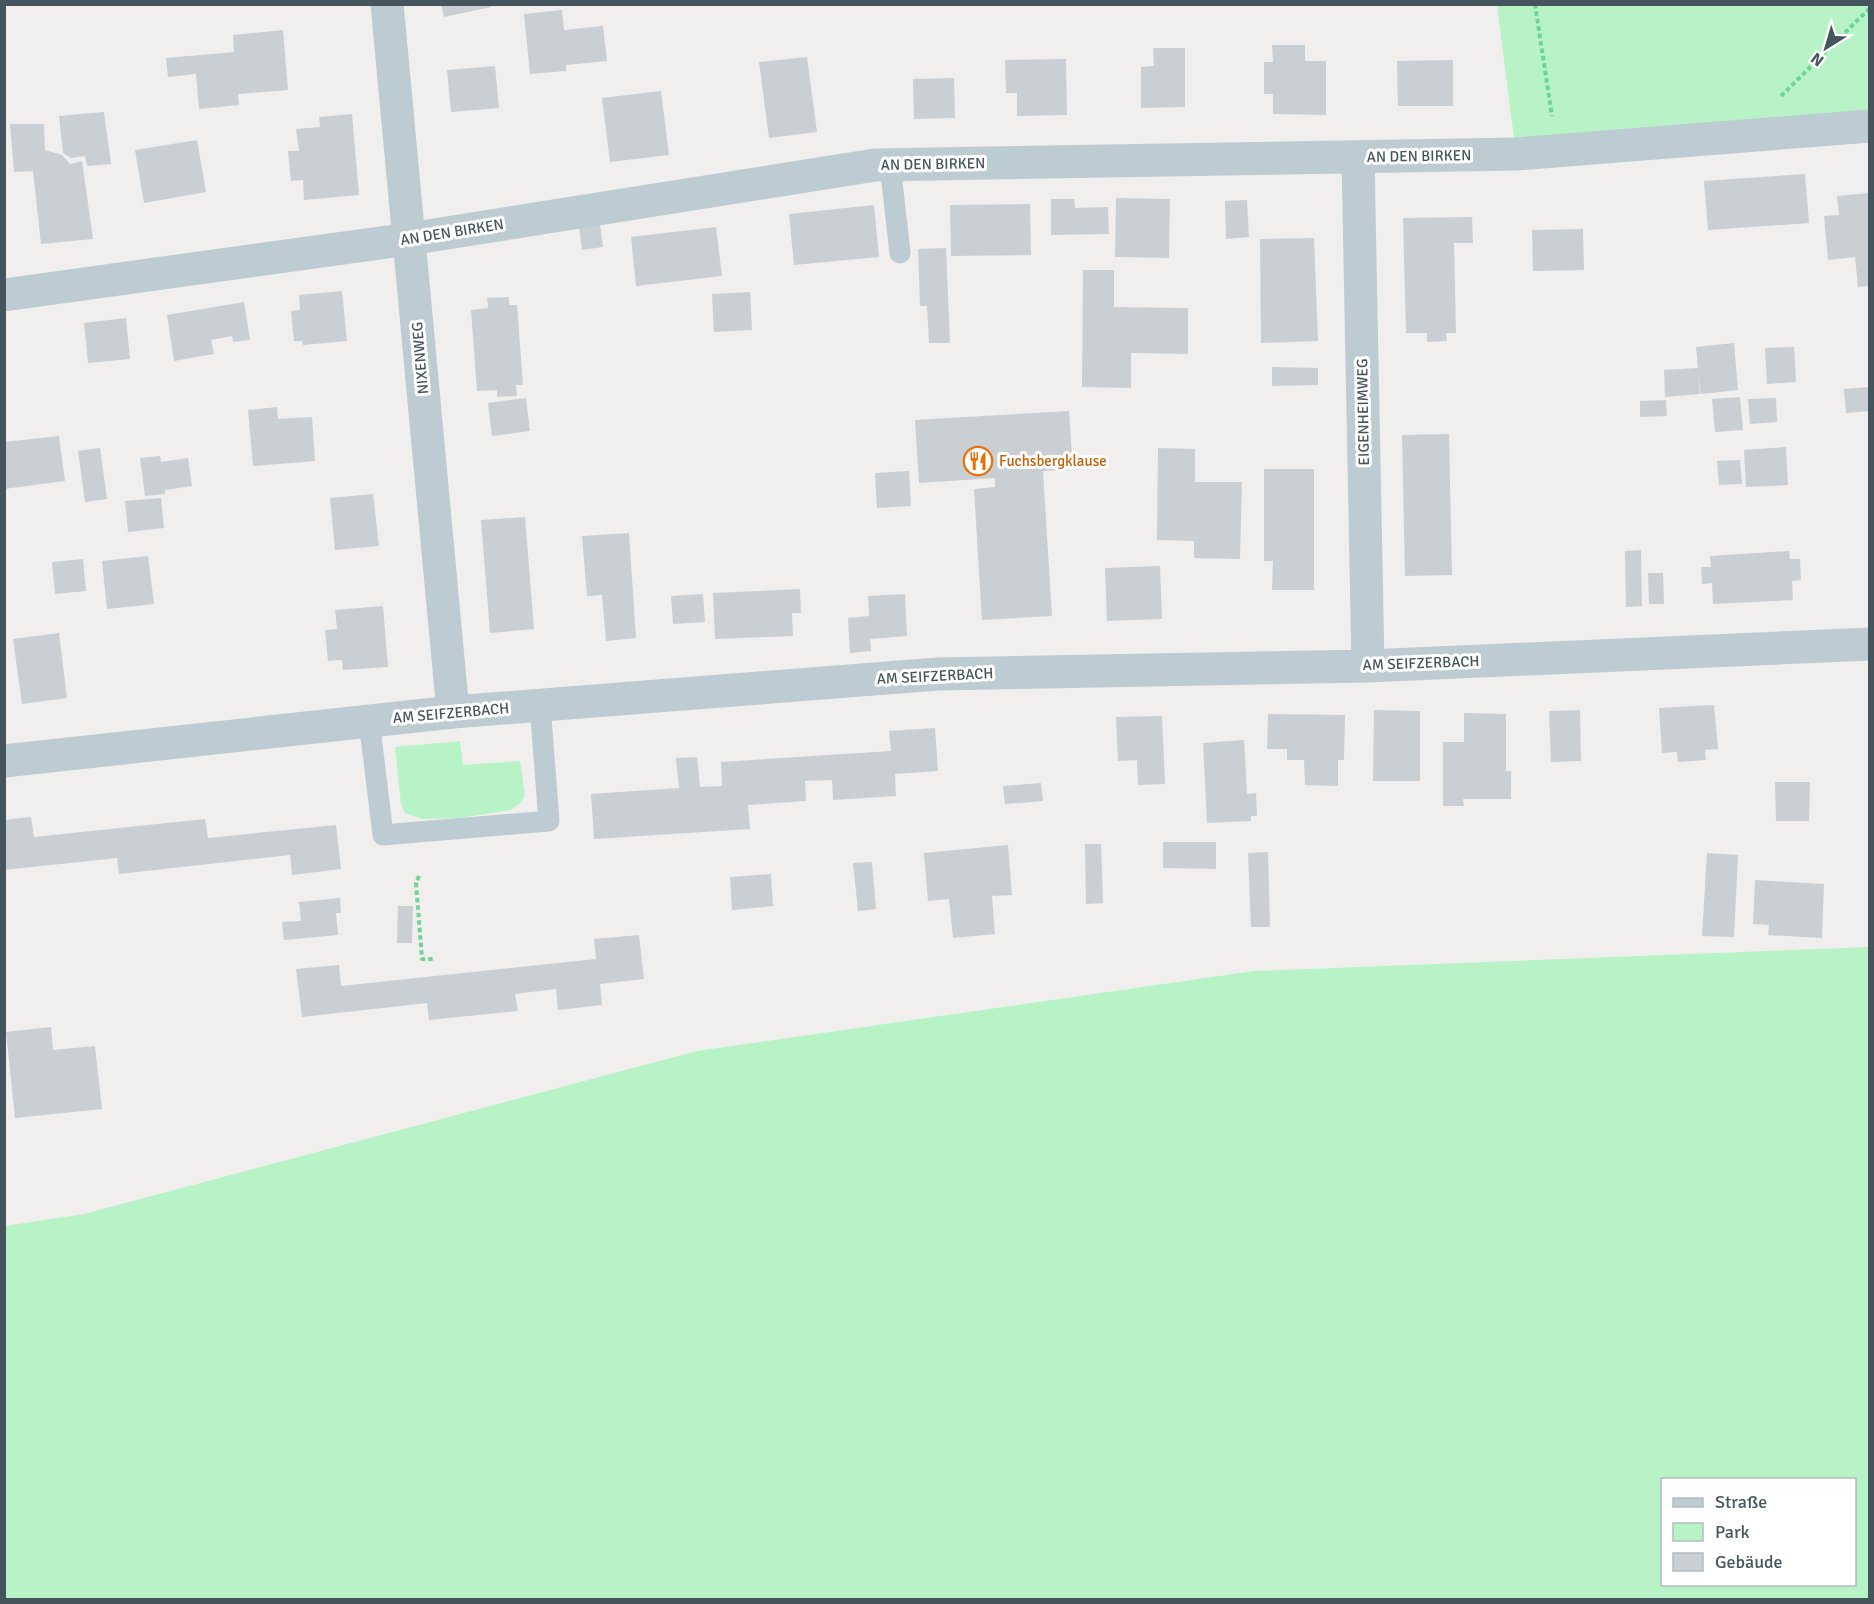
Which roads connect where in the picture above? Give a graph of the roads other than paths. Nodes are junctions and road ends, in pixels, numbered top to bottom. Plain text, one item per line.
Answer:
1 (387, 4) edge
2 (1869, 126) edge
3 (1358, 158) junction
4 (890, 164) junction
5 (409, 239) junction
6 (900, 253) dead end
7 (4, 295) edge
8 (1869, 644) edge
9 (1368, 666) junction
10 (540, 705) junction
11 (453, 712) junction
12 (369, 720) junction
13 (4, 761) edge

1 - 5 street, NIXENWEG
2 - 3 street, AN DEN BIRKEN
3 - 4 street, AN DEN BIRKEN
3 - 9 street, EIGENHEIMWEG
4 - 5 street, AN DEN BIRKEN
4 - 6 lane
5 - 7 street, AN DEN BIRKEN
5 - 11 street, NIXENWEG
8 - 9 street, AM SEIFZERBACH
9 - 10 street, AM SEIFZERBACH
10 - 11 street, AM SEIFZERBACH
10 - 12 lane
11 - 12 street, AM SEIFZERBACH
12 - 13 street, AM SEIFZERBACH

